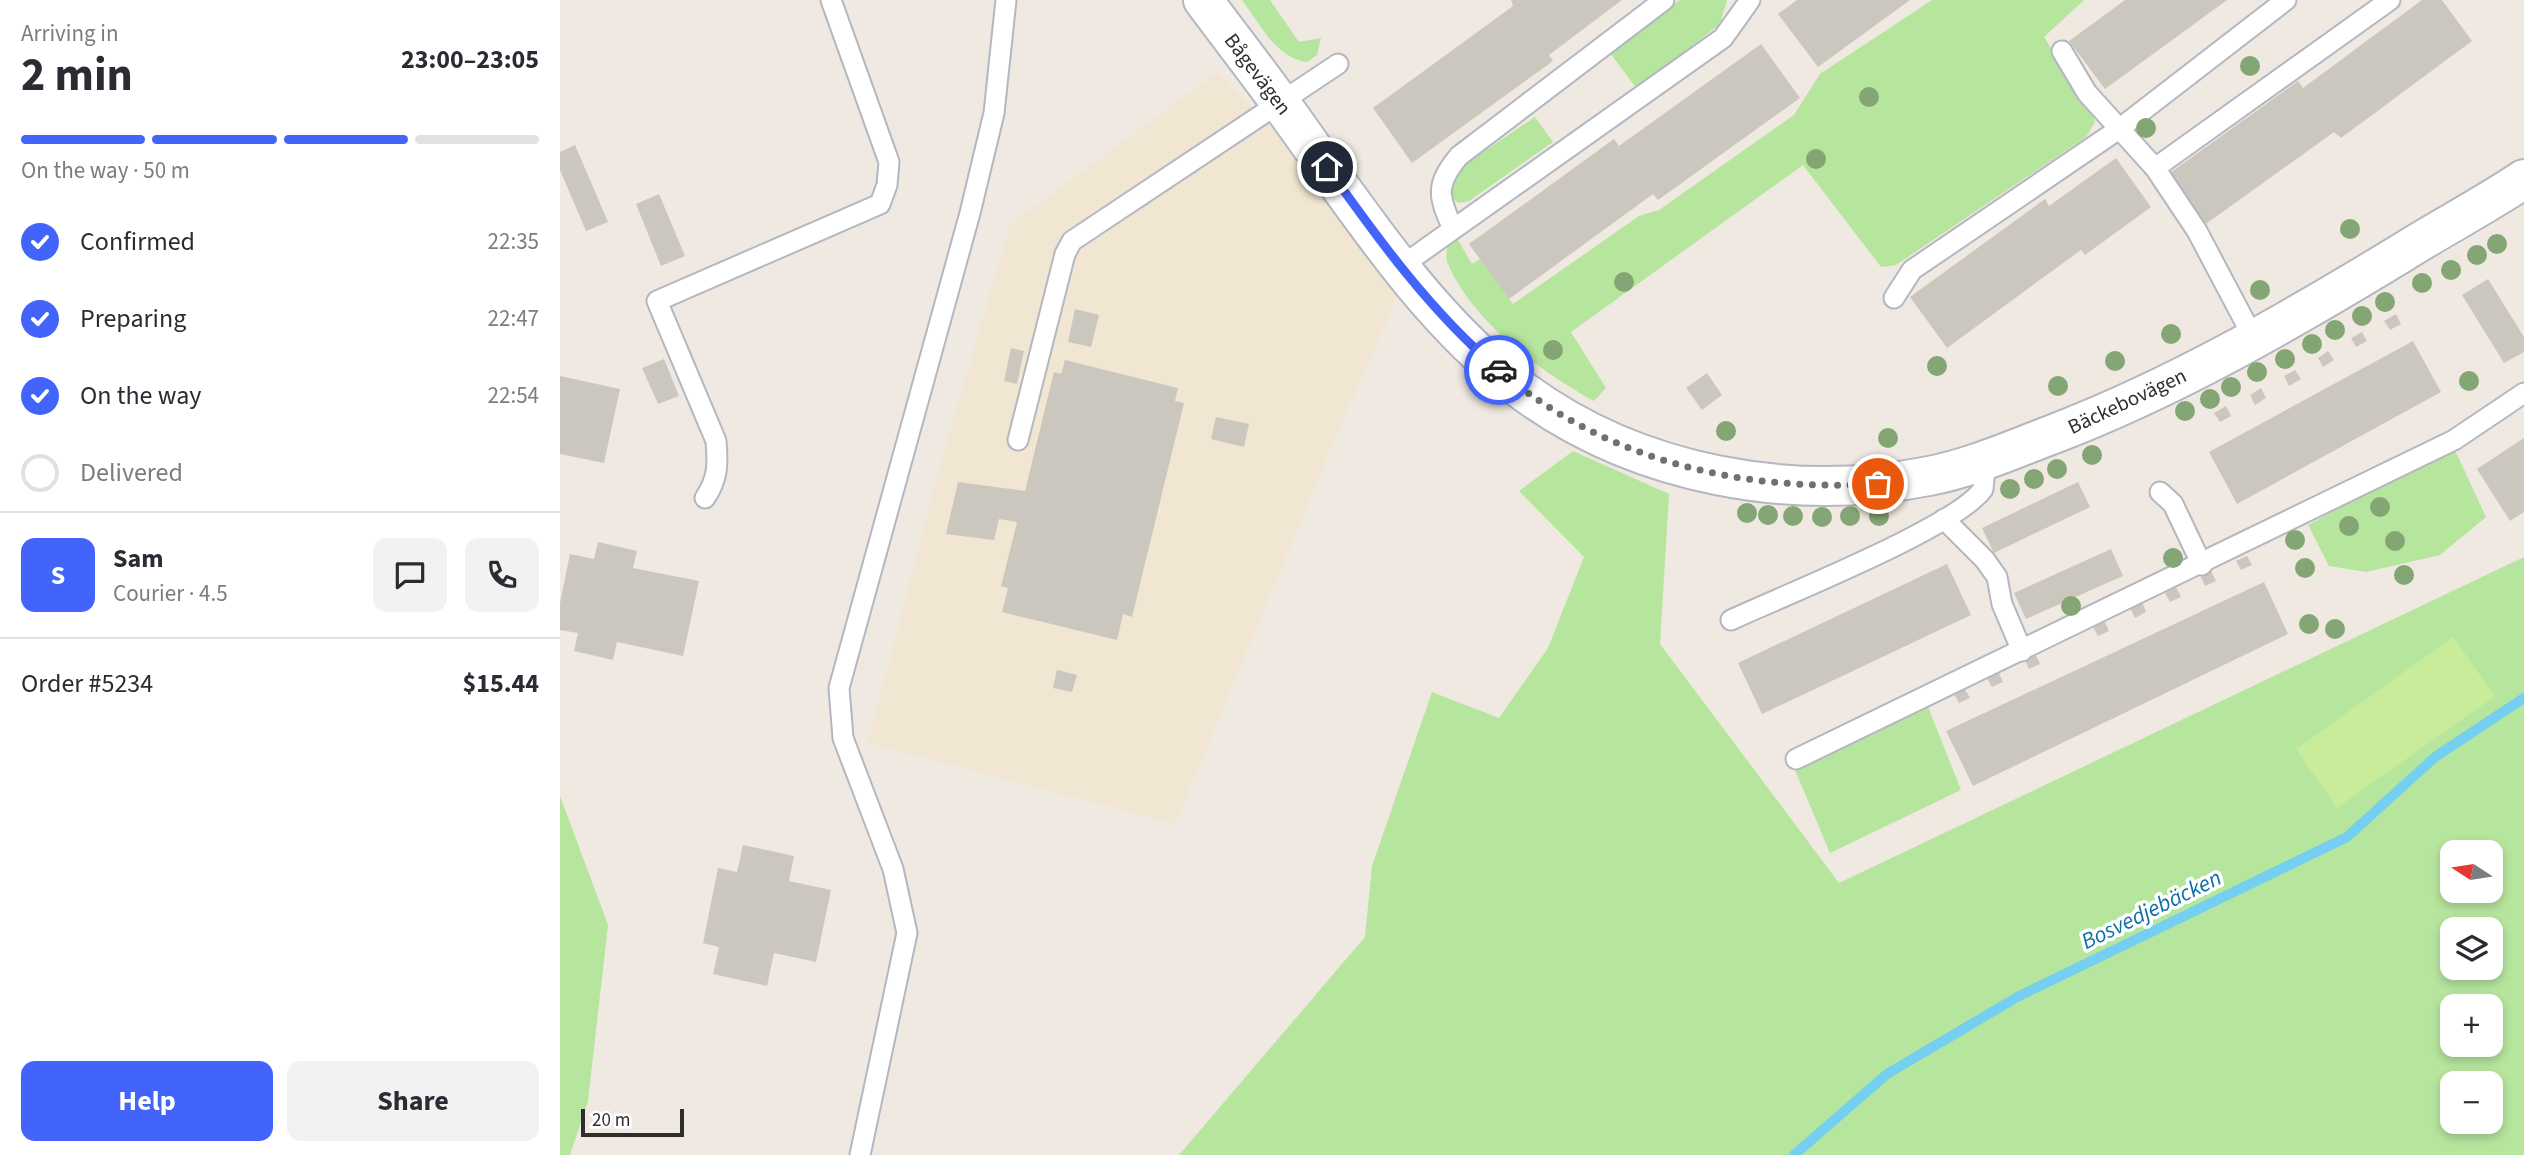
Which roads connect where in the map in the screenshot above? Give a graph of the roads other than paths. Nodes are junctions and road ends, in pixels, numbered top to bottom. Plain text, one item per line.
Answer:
1 (831, 0) edge
2 (1006, 0) edge
3 (1203, 0) edge
4 (1664, 0) edge
5 (2286, 0) edge
6 (2390, 0) edge
7 (1748, 1) edge
8 (2062, 51) dead end
9 (1338, 64) dead end
10 (1281, 103) junction
11 (2119, 128) junction
12 (2155, 168) junction
13 (2524, 178) edge
14 (1453, 229) junction
15 (1400, 267) junction
16 (1894, 298) dead end
17 (2255, 340) junction
18 (2524, 393) edge
19 (1018, 440) dead end
20 (1986, 460) junction
21 (1688, 469) joint
22 (2160, 492) dead end
23 (705, 498) dead end
24 (1944, 519) junction
25 (2202, 565) junction
26 (1731, 620) dead end
27 (2022, 651) junction
28 (1796, 759) dead end
29 (860, 1155) edge

1 - 23 lane
2 - 29 lane
3 - 10 street, Bågevägen
4 - 14 lane
5 - 11 lane
6 - 12 lane
7 - 14 lane
8 - 11 lane
9 - 10 lane
10 - 15 street, Bågevägen
10 - 19 lane
11 - 12 lane
11 - 16 lane
12 - 17 lane
13 - 17 street, Bäckebovägen
14 - 15 lane
15 - 21 street, Bågevägen
17 - 20 street, Bäckebovägen
18 - 25 lane
20 - 21 street, Bäckebovägen
20 - 24 lane
22 - 25 lane
24 - 26 lane
24 - 27 lane
25 - 27 lane
27 - 28 lane

